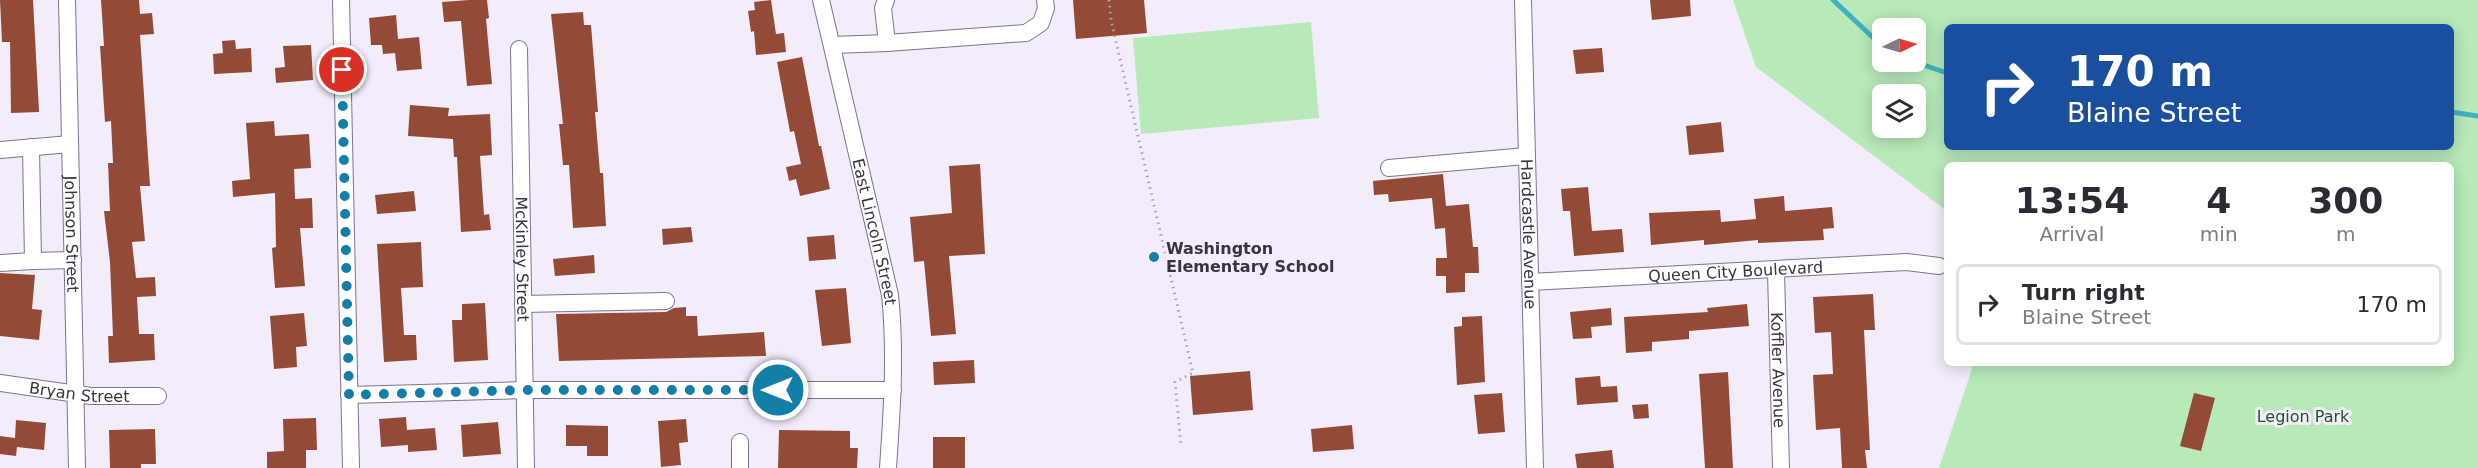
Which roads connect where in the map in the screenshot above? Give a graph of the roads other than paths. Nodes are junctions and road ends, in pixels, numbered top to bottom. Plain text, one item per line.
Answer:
1 (67, 0) edge
2 (341, 0) edge
3 (821, 0) edge
4 (886, 0) edge
5 (1045, 0) edge
6 (1523, 0) edge
7 (887, 43) junction
8 (832, 45) junction
9 (519, 50) dead end
10 (70, 144) junction
11 (31, 147) junction
12 (0, 150) edge
13 (1527, 156) junction
14 (1389, 168) dead end
15 (73, 260) junction
16 (33, 261) junction
17 (0, 263) edge
18 (1939, 266) dead end
19 (1776, 271) junction
20 (1530, 282) junction
21 (666, 301) dead end
22 (524, 304) junction
23 (0, 383) edge
24 (525, 390) junction
25 (893, 390) junction
26 (76, 394) junction
27 (349, 395) junction
28 (158, 396) dead end
29 (740, 442) dead end
30 (77, 468) edge
31 (351, 468) edge
32 (526, 468) edge
33 (740, 468) edge
34 (888, 468) edge
35 (1535, 468) edge
36 (1781, 468) edge

1 - 10 street, Johnson Street
2 - 27 street
3 - 8 street, East Lincoln Street
4 - 7 street
5 - 7 street
6 - 13 street, Hardcastle Avenue
7 - 8 street
8 - 25 street, East Lincoln Street
9 - 22 street, McKinley Street
10 - 11 street
10 - 15 street, Johnson Street
11 - 12 street
11 - 16 street
13 - 14 street
13 - 20 street, Hardcastle Avenue
15 - 16 street
15 - 26 street, Johnson Street
16 - 17 street
18 - 19 street, Queen City Boulevard
19 - 20 street, Queen City Boulevard
19 - 36 street, Koffler Avenue
20 - 35 street, Hardcastle Avenue
21 - 22 street
22 - 24 street, McKinley Street
23 - 26 street, Bryan Street
24 - 25 street
24 - 27 street
24 - 32 street, McKinley Street
25 - 34 street, East Lincoln Street
26 - 28 street, Bryan Street
26 - 30 street, Johnson Street
27 - 31 street
29 - 33 street

